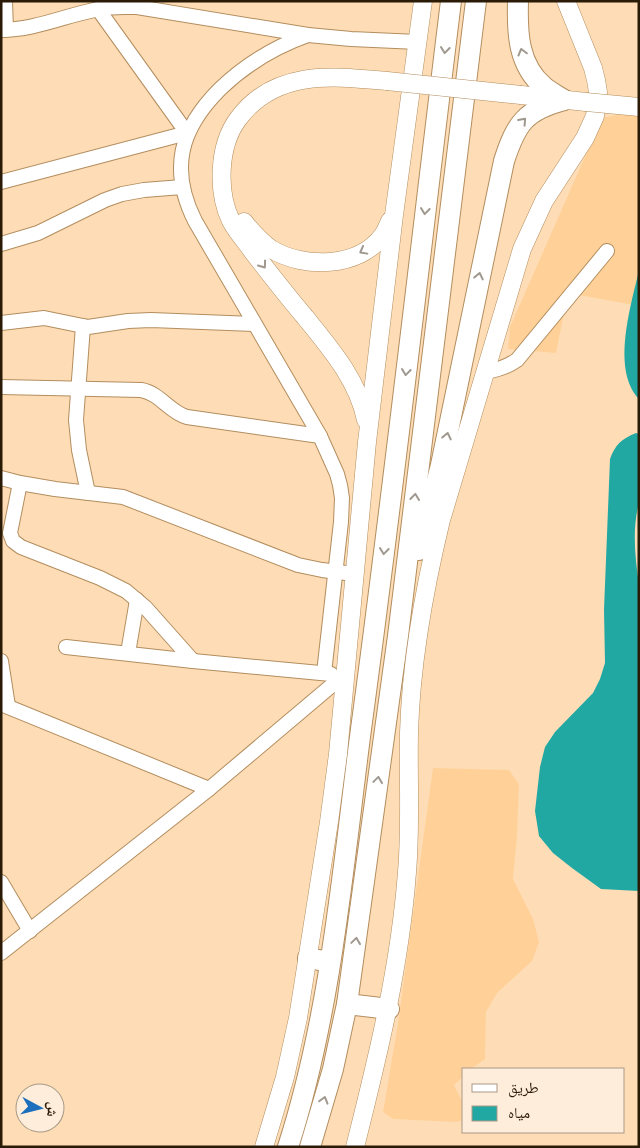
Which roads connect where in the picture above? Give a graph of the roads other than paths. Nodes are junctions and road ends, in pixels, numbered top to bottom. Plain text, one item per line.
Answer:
1 (5, 1) edge
2 (423, 1) edge
3 (450, 1) edge
4 (476, 1) edge
5 (518, 1) edge
6 (566, 1) edge
7 (124, 4) edge
8 (98, 9) junction
9 (3, 30) edge
10 (308, 36) junction
11 (418, 42) junction
12 (564, 100) junction
13 (639, 107) edge
14 (187, 133) junction
15 (1, 182) edge
16 (182, 187) junction
17 (224, 193) junction
18 (394, 215) junction
19 (1, 244) edge
20 (607, 251) dead end
21 (1, 323) edge
22 (254, 324) junction
23 (83, 326) junction
24 (485, 372) junction
25 (1, 387) edge
26 (78, 388) junction
27 (320, 436) junction
28 (367, 442) junction
29 (1, 478) edge
30 (20, 483) junction
31 (88, 493) junction
32 (7, 518) edge
33 (335, 571) junction
34 (354, 574) junction
35 (137, 600) junction
36 (374, 632) junction
37 (398, 636) junction
38 (66, 647) dead end
39 (128, 653) junction
40 (1, 661) edge
41 (193, 661) junction
42 (324, 673) junction
43 (344, 675) junction
44 (4, 705) edge
45 (209, 789) junction
46 (1, 882) edge
47 (30, 931) junction
48 (1, 953) edge
49 (308, 958) junction
50 (330, 962) junction
51 (347, 1004) junction
52 (388, 1009) junction
53 (264, 1147) edge
54 (288, 1147) edge
55 (310, 1147) edge
56 (355, 1147) edge

1 - 9 street
2 - 11 main road
3 -> 36 highway
37 -> 4 highway
12 -> 5 highway
6 - 24 main road
7 - 8 street
7 - 10 street
8 - 9 street
8 - 14 street
10 - 11 street
10 - 14 street
11 - 18 main road
12 - 13 main road, bridge
12 - 17 main road, bridge
37 -> 12 highway
14 - 15 street
14 - 16 street
16 - 19 street
16 - 22 street
18 -> 17 main road
17 -> 28 main road
18 - 28 main road
20 - 24 street
21 - 23 street
22 - 23 street
22 - 27 street
23 - 26 street
24 - 52 main road
25 - 26 street
26 - 27 street
26 - 31 street
27 - 33 street
28 - 34 main road
29 - 30 street
30 - 31 street
30 - 32 street
31 - 33 street
32 - 35 street
33 - 34 street
33 - 42 street
34 - 43 main road
35 - 39 street
35 - 41 street
36 - 37 highway
36 - 50 highway
51 -> 37 highway
38 - 39 street
39 - 41 street
40 - 44 street
41 - 42 street
42 - 43 street
43 - 45 street
43 - 49 main road
44 - 45 street
45 - 47 street
46 - 47 street
47 - 48 street
49 - 50 highway
49 - 53 main road
50 - 54 highway
51 - 52 highway
55 -> 51 highway
52 - 56 main road

